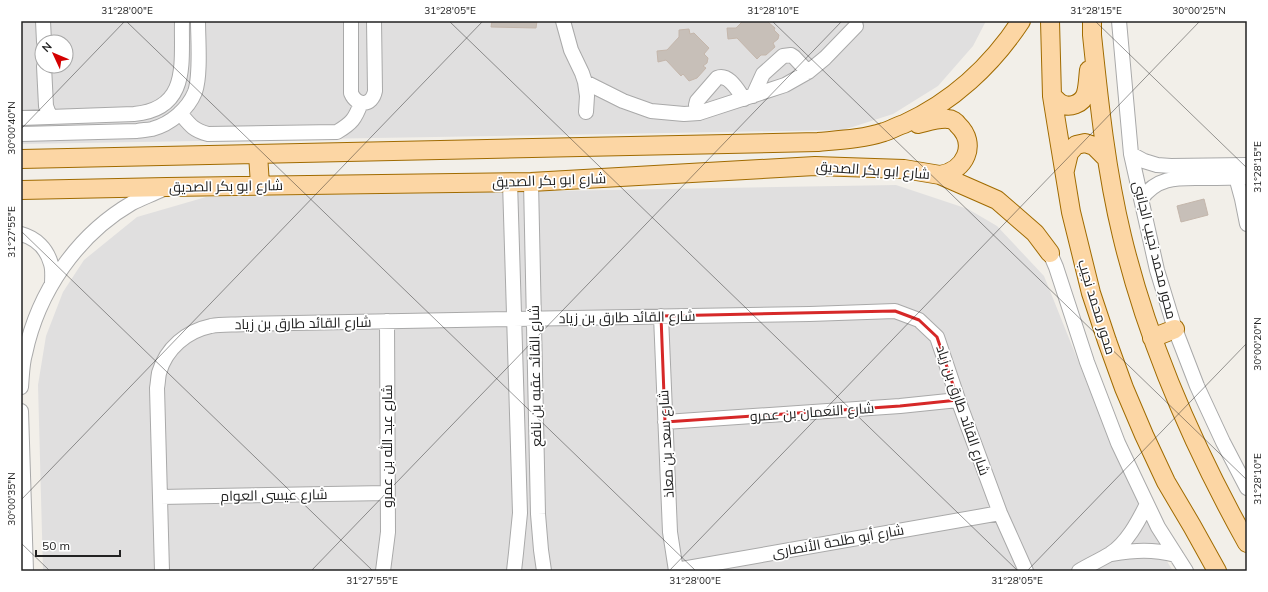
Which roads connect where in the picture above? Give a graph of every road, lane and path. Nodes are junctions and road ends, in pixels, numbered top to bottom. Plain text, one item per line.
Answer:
1 (43, 21) edge
2 (182, 21) edge
3 (198, 21) edge
4 (351, 21) edge
5 (374, 21) edge
6 (563, 21) edge
7 (1021, 21) edge
8 (1050, 21) edge
9 (1120, 21) edge
10 (856, 26) dead end
11 (1092, 28) edge
12 (44, 34) edge
13 (808, 72) junction
14 (44, 74) edge
15 (585, 82) junction
16 (374, 86) junction
17 (351, 88) junction
18 (1052, 96) junction
19 (749, 98) junction
20 (361, 103) junction
21 (586, 112) dead end
22 (180, 113) junction
23 (699, 113) junction
24 (50, 117) junction
25 (21, 118) edge
26 (899, 126) junction
27 (21, 134) edge
28 (258, 154) junction
29 (1131, 154) junction
30 (21, 159) edge
31 (1107, 159) junction
32 (1247, 165) edge
33 (940, 175) junction
34 (1064, 175) junction
35 (1241, 177) edge
36 (510, 182) junction
37 (531, 182) junction
38 (260, 186) junction
39 (167, 187) junction
40 (21, 190) edge
41 (1141, 199) junction
42 (1247, 224) edge
43 (21, 234) edge
44 (1050, 253) joint
45 (52, 284) junction
46 (661, 316) junction
47 (514, 318) junction
48 (534, 318) junction
49 (387, 321) junction
50 (1174, 329) junction
51 (1152, 338) junction
52 (21, 387) edge
53 (958, 400) junction
54 (21, 410) edge
55 (665, 422) junction
56 (1247, 488) edge
57 (387, 493) junction
58 (160, 497) junction
59 (1147, 504) junction
60 (1000, 513) junction
61 (1247, 543) edge
62 (1111, 554) junction
63 (1176, 555) junction
64 (24, 569) edge
65 (676, 570) edge
66 (162, 571) edge
67 (382, 571) edge
68 (514, 571) edge
69 (544, 571) edge
70 (1026, 571) edge
71 (1079, 571) edge
72 (1186, 571) edge
73 (1217, 571) edge

1 - 12 street
2 - 24 street
3 - 22 street
4 - 17 street
5 - 16 street
6 - 15 street
7 - 26 main road, شارع ابو بكر الصديق
8 - 18 main road, محور محمد نجيب
9 - 29 street, محور محمد نجيب الجانبى
10 - 13 street
11 - 18 main road
11 - 31 main road
13 - 19 street
13 - 19 street
14 - 24 street
15 - 21 street
15 - 23 street
16 - 17 street
16 - 20 street
17 - 20 street
18 - 34 main road, محور محمد نجيب
19 - 23 street
19 - 23 street
20 - 22 street
22 - 27 street
24 - 25 street
26 - 28 main road, شارع ابو بكر الصديق
26 - 33 main road
28 - 30 main road, شارع ابو بكر الصديق
28 - 38 main road
29 - 32 street
29 - 41 street, محور محمد نجيب الجانبى
31 - 34 main road
31 - 51 main road
33 - 37 main road, شارع ابو بكر الصديق
33 - 44 main road, شارع ابو بكر الصديق
34 - 73 main road, محور محمد نجيب
35 - 41 street
35 - 42 street
36 - 37 main road, شارع ابو بكر الصديق
36 - 38 main road, شارع ابو بكر الصديق
36 - 47 street, شارع القائد عقبه بن نافع
37 - 48 street, شارع القائد عقبه بن نافع
38 - 39 main road, شارع ابو بكر الصديق
39 - 40 main road, شارع ابو بكر الصديق
39 - 45 street
41 - 50 street, محور محمد نجيب الجانبى
43 - 45 street
44 - 59 street
45 - 52 street
46 - 48 street, شارع القائد طارق بن زياد
46 - 53 street, شارع القائد طارق بن زياد
46 - 55 street, شارع سعد بن معاذ
47 - 48 street, شارع القائد طارق بن زياد
47 - 49 street, شارع القائد طارق بن زياد
47 - 68 street, شارع القائد عقبه بن نافع
48 - 69 street, شارع القائد عقبه بن نافع
49 - 57 street, شارع عبد الله بن عمرو
49 - 58 street, شارع القائد طارق بن زياد
50 - 51 main road
50 - 56 street, محور محمد نجيب الجانبى
51 - 61 main road
53 - 55 street, شارع النعمان بن عمرو
53 - 60 street, شارع القائد طارق بن زياد
54 - 64 street
55 - 65 street, شارع سعد بن معاذ
57 - 58 street, شارع عيسى العوام
57 - 67 street, شارع عبد الله بن عمرو
58 - 66 street, شارع القائد طارق بن زياد
59 - 62 street
59 - 63 street
60 - 65 street, شارع أبو طلحة الأنصارى
60 - 70 street, شارع القائد طارق بن زياد
62 - 63 street
62 - 71 street
63 - 72 street

